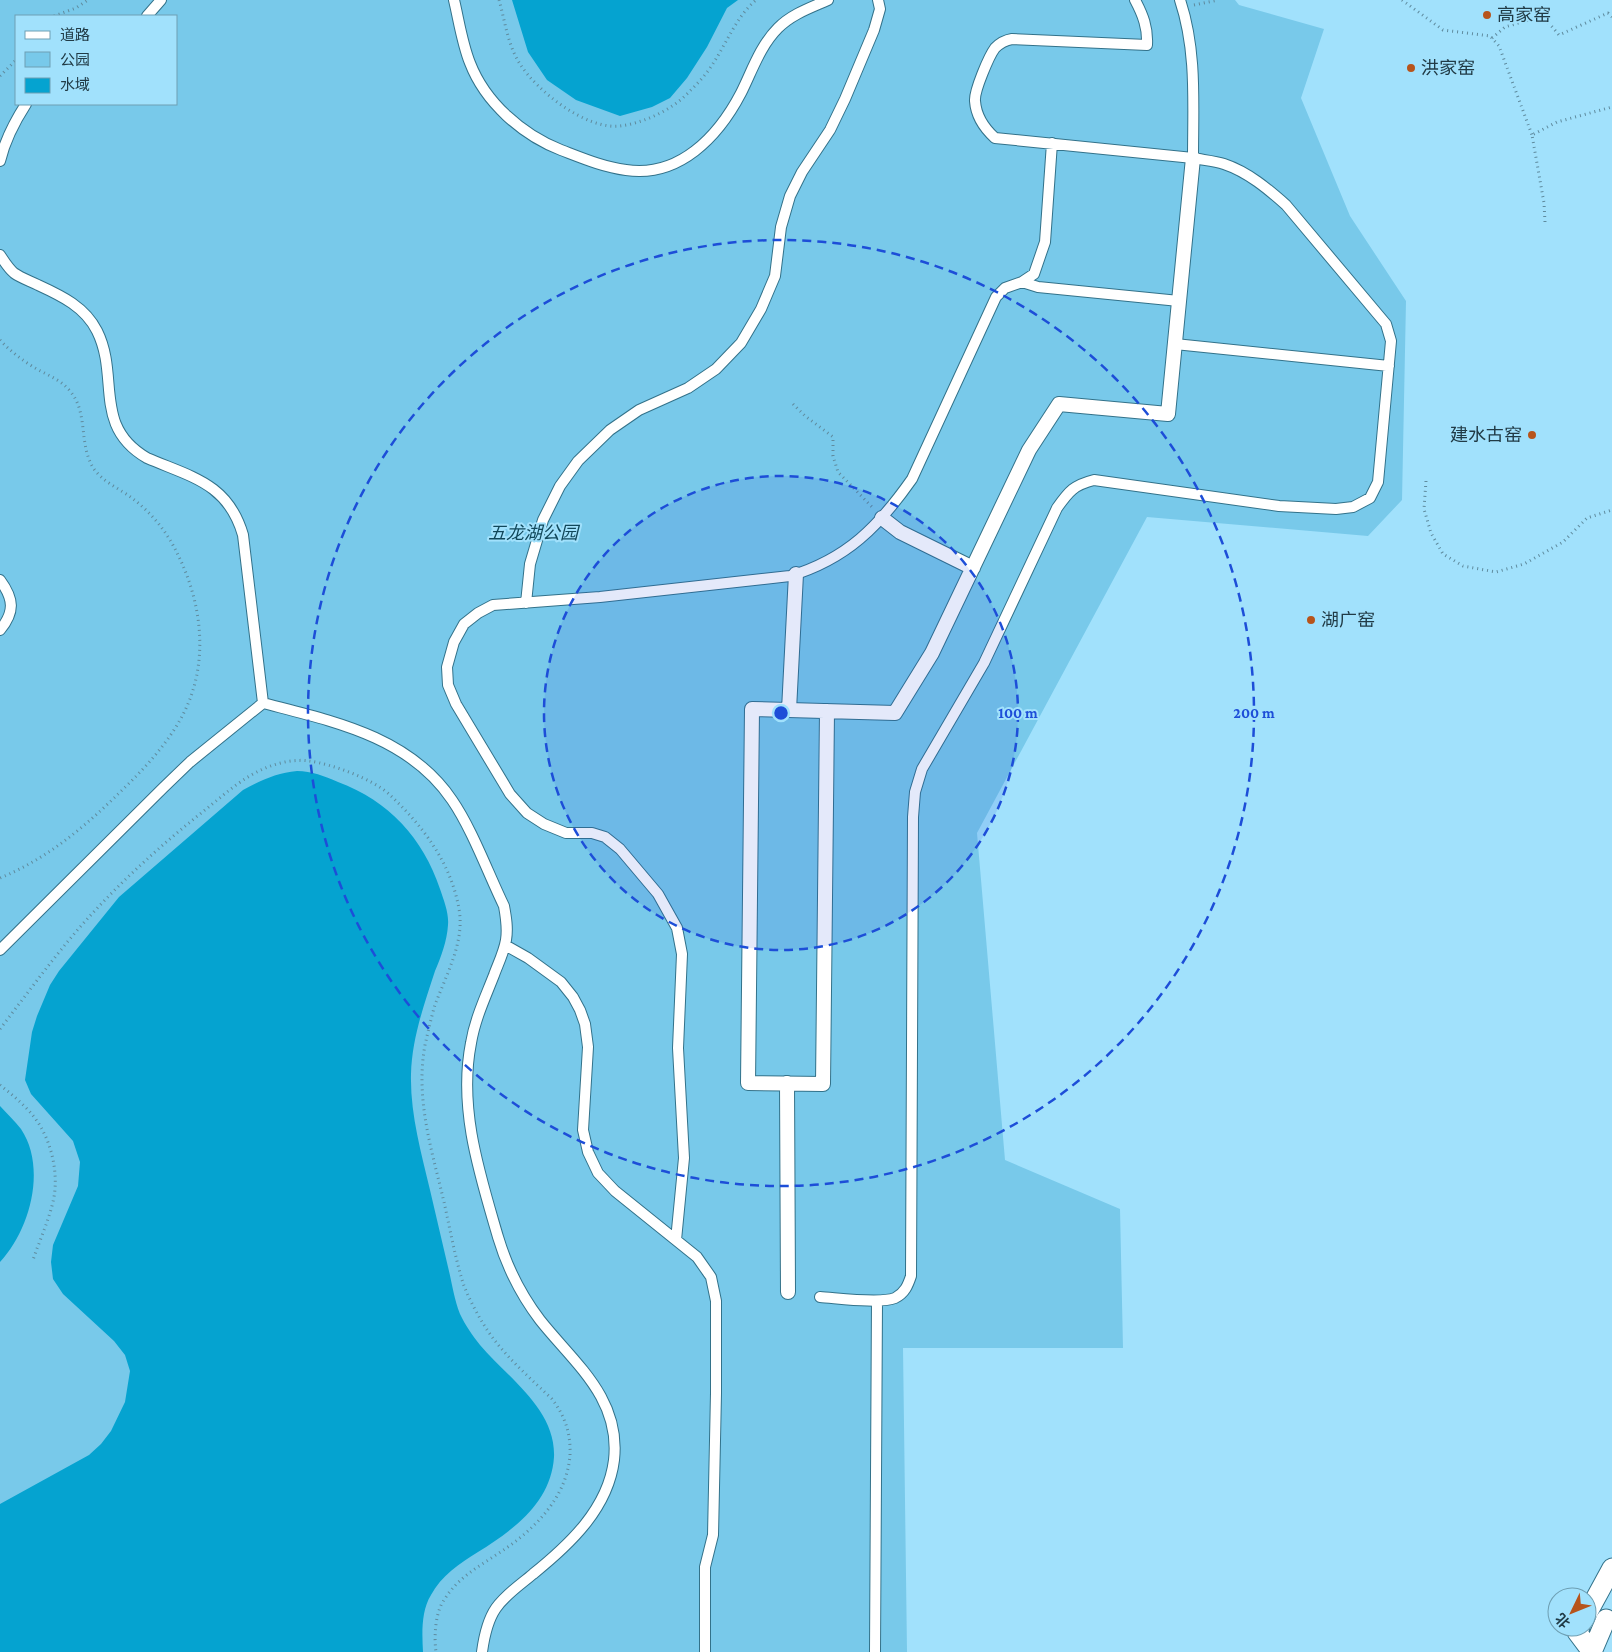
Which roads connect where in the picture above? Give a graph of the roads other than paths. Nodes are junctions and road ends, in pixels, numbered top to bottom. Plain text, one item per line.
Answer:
1 (161, 0) edge
2 (454, 0) edge
3 (828, 0) edge
4 (878, 0) edge
5 (1135, 0) edge
6 (1181, 4) edge
7 (148, 15) edge
8 (25, 105) edge
9 (1052, 143) junction
10 (1193, 158) junction
11 (0, 161) edge
12 (0, 255) edge
13 (1022, 282) junction
14 (1179, 301) junction
15 (1175, 344) junction
16 (1389, 366) junction
17 (882, 518) junction
18 (973, 568) junction
19 (796, 574) junction
20 (0, 580) edge
21 (526, 603) junction
22 (0, 630) edge
23 (263, 703) junction
24 (789, 710) junction
25 (827, 711) junction
26 (505, 946) junction
27 (0, 950) edge
28 (787, 1083) junction
29 (676, 1240) junction
30 (788, 1292) dead end
31 (820, 1298) dead end
32 (877, 1300) junction
33 (1612, 1568) edge
34 (1597, 1596) edge
35 (1606, 1619) dead end
36 (1581, 1637) edge
37 (482, 1652) edge
38 (705, 1652) edge
39 (875, 1652) edge
40 (1592, 1652) edge

1 - 7 lane
2 - 3 lane
4 - 21 lane
5 - 9 lane
6 - 10 lane
8 - 11 lane
9 - 10 lane
9 - 13 lane
10 - 14 street
10 - 16 lane
12 - 23 lane
13 - 14 lane
13 - 17 lane
14 - 15 street
15 - 16 lane
15 - 18 street
16 - 32 lane
17 - 18 street
17 - 19 lane
18 - 25 street
19 - 21 lane
19 - 24 street
20 - 22 lane
21 - 29 lane
23 - 26 lane
23 - 27 lane
24 - 25 street
24 - 28 street
25 - 28 street
26 - 29 lane
26 - 37 lane
28 - 30 street
29 - 38 lane
31 - 32 lane
32 - 39 lane
33 - 34 street
35 - 40 street
36 - 40 street

